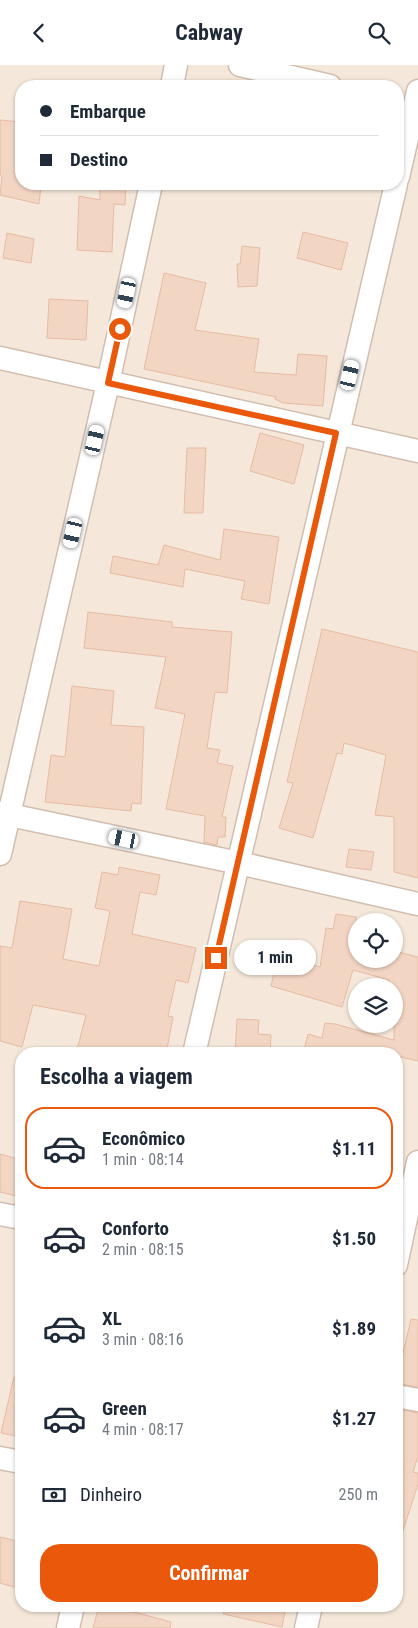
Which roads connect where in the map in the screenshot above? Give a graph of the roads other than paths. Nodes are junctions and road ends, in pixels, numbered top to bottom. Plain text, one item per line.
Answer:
1 (176, 65) edge
2 (240, 65) edge
3 (173, 80) edge
4 (304, 80) edge
5 (410, 100) edge
6 (404, 138) edge
7 (150, 190) edge
8 (395, 190) edge
9 (0, 359) edge
10 (108, 383) junction
11 (336, 433) junction
12 (418, 451) edge
13 (4, 814) edge
14 (0, 854) edge
15 (239, 863) junction
16 (418, 904) edge
17 (196, 1047) edge
18 (417, 1170) edge
19 (0, 1214) edge
20 (15, 1217) edge
21 (403, 1233) edge
22 (403, 1397) edge
23 (418, 1400) edge
24 (0, 1458) edge
25 (15, 1461) edge
26 (72, 1612) edge
27 (310, 1612) edge
28 (68, 1628) edge
29 (306, 1628) edge

1 - 3 street
2 - 4 street
5 - 6 street
7 - 10 street
8 - 11 street
9 - 10 street
10 - 11 street
10 - 13 street
11 - 12 street
11 - 15 street
13 - 14 street
13 - 15 street
15 - 16 street
15 - 17 street
18 - 21 street
19 - 20 street
22 - 23 street
24 - 25 street
26 - 28 street
27 - 29 street

